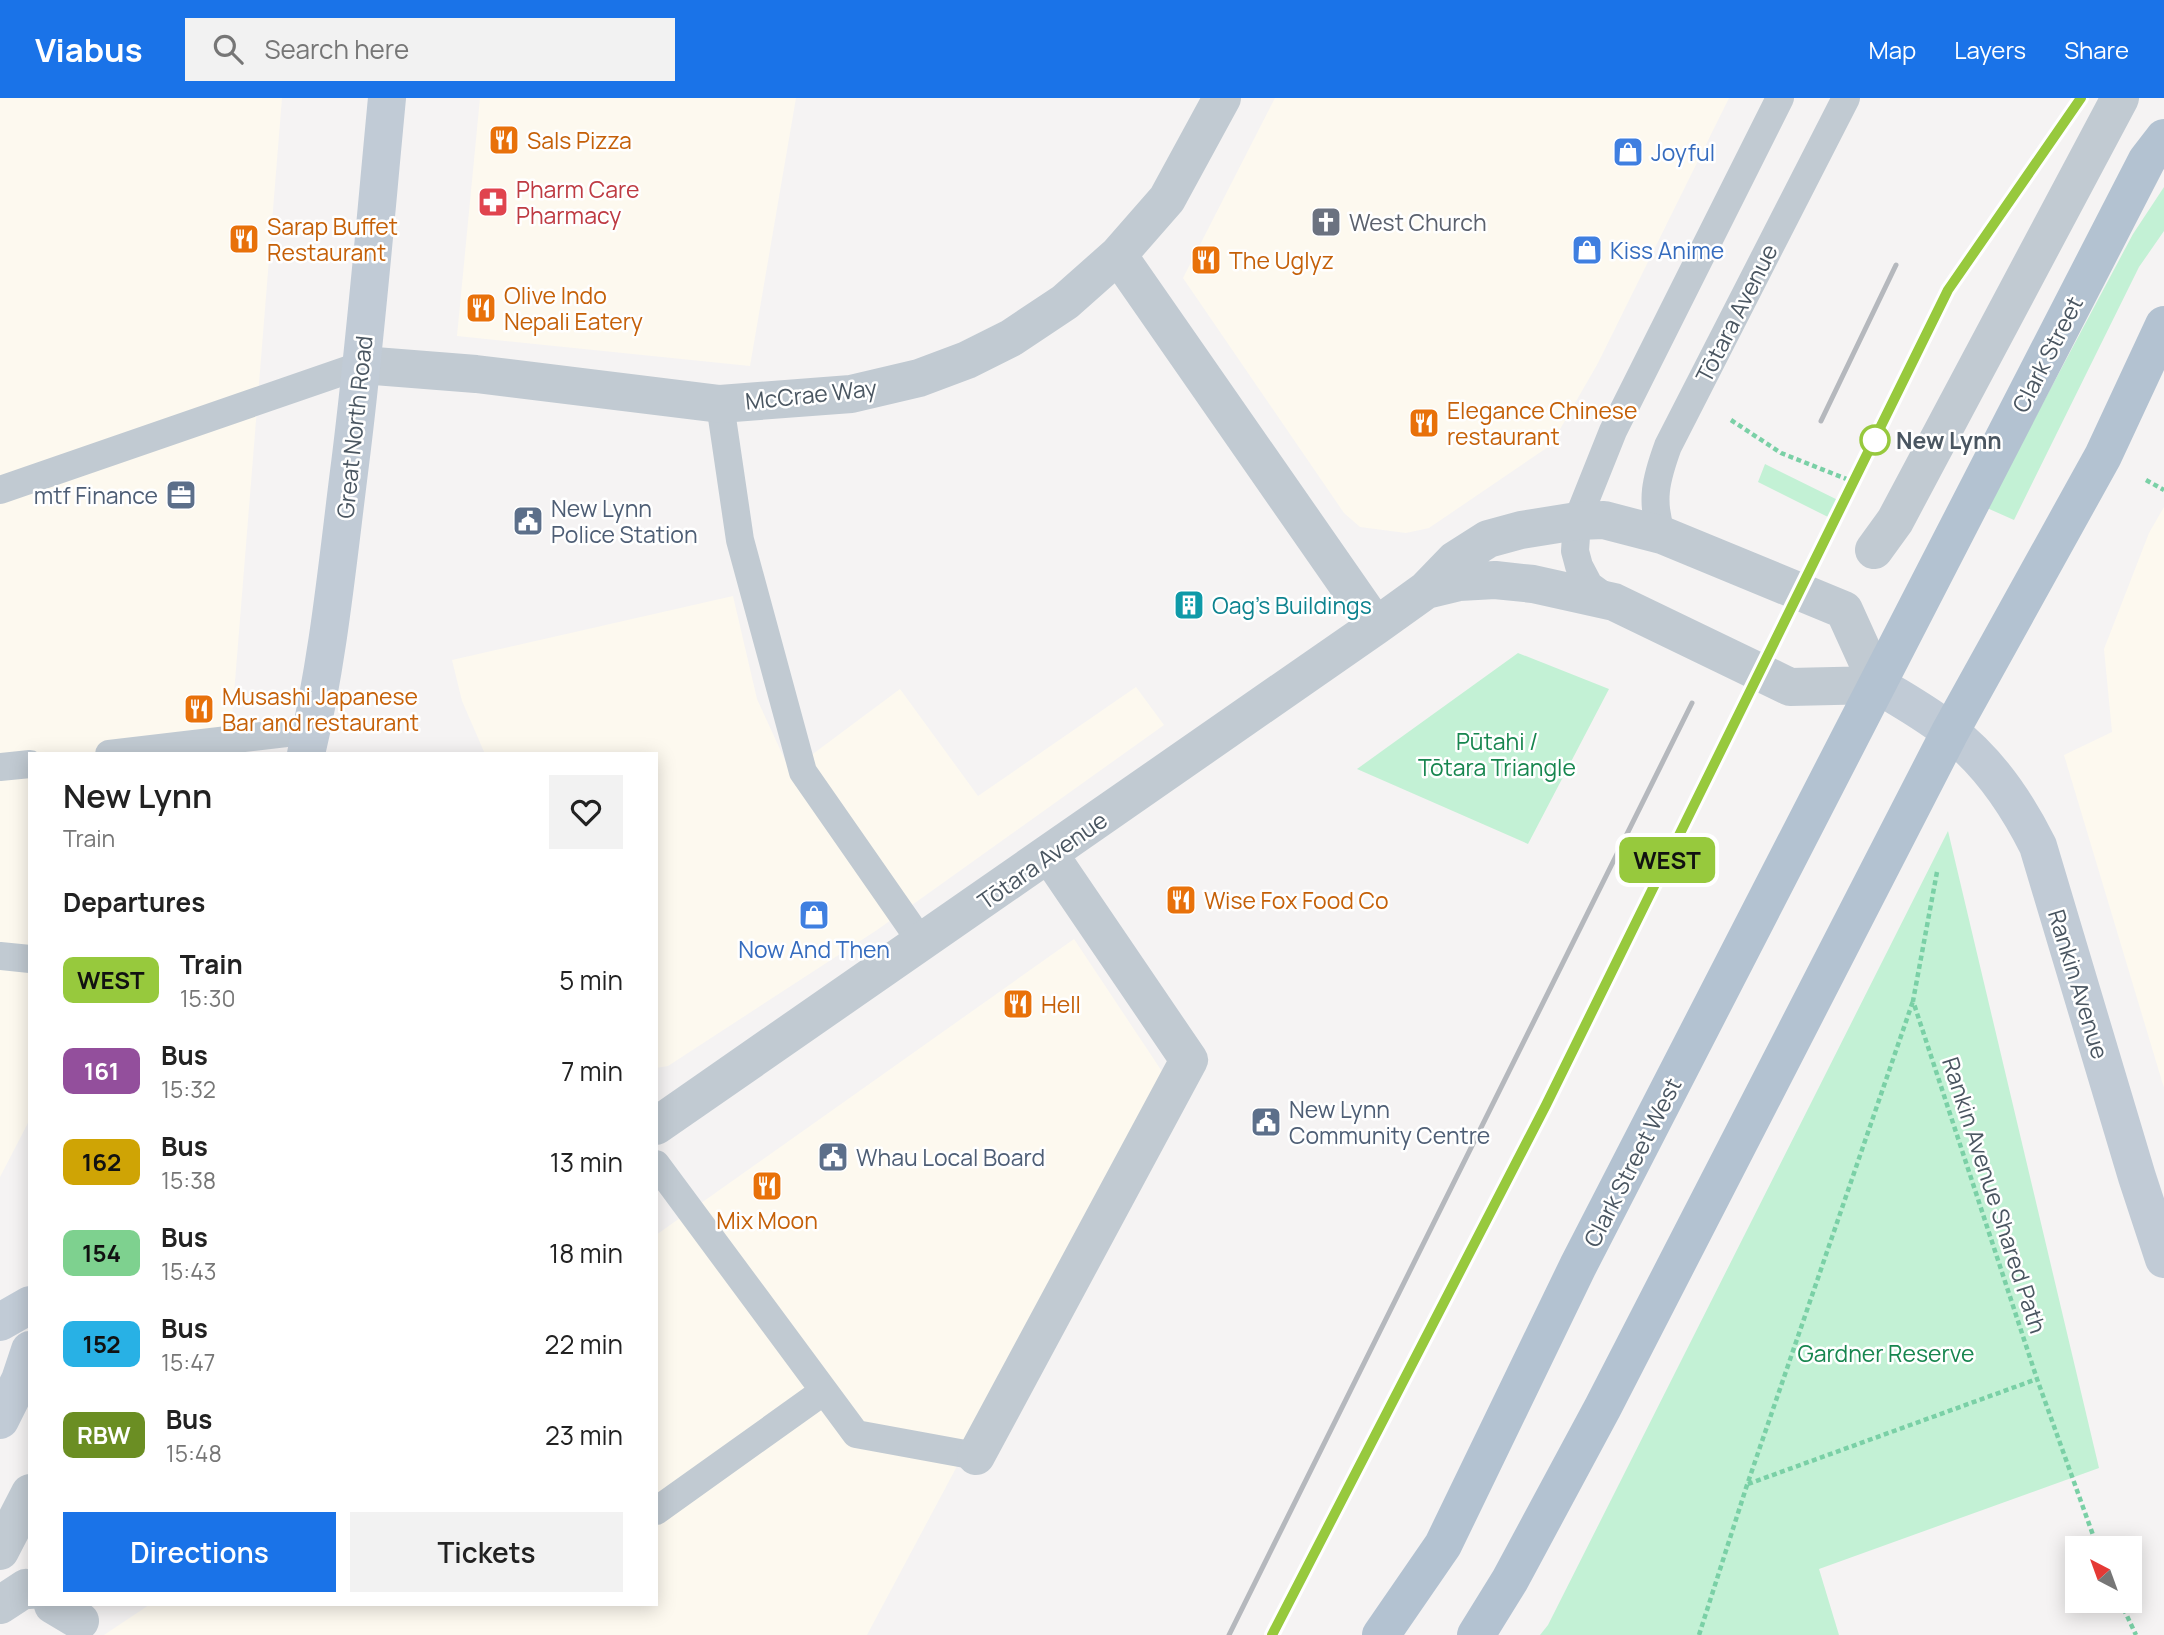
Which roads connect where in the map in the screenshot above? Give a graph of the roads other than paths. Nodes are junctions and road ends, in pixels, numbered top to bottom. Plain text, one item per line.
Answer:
1 (387, 98) edge
2 (1222, 98) edge
3 (1780, 98) edge
4 (1846, 98) edge
5 (2120, 98) edge
6 (2164, 138) edge
7 (1118, 255) junction
8 (2164, 325) edge
9 (362, 365) junction
10 (720, 404) junction
11 (0, 489) edge
12 (1577, 521) junction
13 (1662, 535) junction
14 (1874, 550) dead end
15 (1426, 590) junction
16 (1614, 602) junction
17 (1376, 626) junction
18 (1878, 685) junction
19 (1950, 732) junction
20 (309, 742) edge
21 (142, 752) edge
22 (28, 764) edge
23 (0, 767) edge
24 (1049, 854) junction
25 (922, 943) junction
26 (0, 956) edge
27 (28, 959) edge
28 (658, 1125) edge
29 (658, 1167) edge
30 (2164, 1259) edge
31 (28, 1306) edge
32 (0, 1322) edge
33 (28, 1356) edge
34 (824, 1391) junction
35 (0, 1420) edge
36 (976, 1456) joint
37 (28, 1497) edge
38 (658, 1510) edge
39 (0, 1551) edge
40 (1381, 1635) edge
41 (1476, 1635) edge

1 - 9 main road, Great North Road
2 - 7 street, McCrae Way
3 - 12 lane, Tōtara Avenue
4 - 13 lane, Tōtara Avenue
5 - 14 street
6 - 18 main road, Clark Street
7 - 10 street, McCrae Way
7 - 17 street
8 - 19 main road
9 - 10 street, McCrae Way
9 - 11 lane
9 - 20 main road, Great North Road
10 - 25 lane
12 - 13 street, Tōtara Avenue
12 - 15 street, Tōtara Avenue
12 - 16 lane, Tōtara Avenue
13 - 18 street, Tōtara Avenue
15 - 16 street, Tōtara Avenue
15 - 17 street, Tōtara Avenue
16 - 18 street, Tōtara Avenue
17 - 24 street, Tōtara Avenue
18 - 19 main road, Rankin Avenue
18 - 40 main road, Clark Street West
19 - 30 main road, Rankin Avenue
19 - 41 main road
20 - 21 lane
22 - 23 lane
24 - 25 street, Tōtara Avenue
24 - 36 street
25 - 28 street, Tōtara Avenue
26 - 27 lane
29 - 34 lane
31 - 32 main road
33 - 35 main road
34 - 36 lane
34 - 38 lane
37 - 39 street

